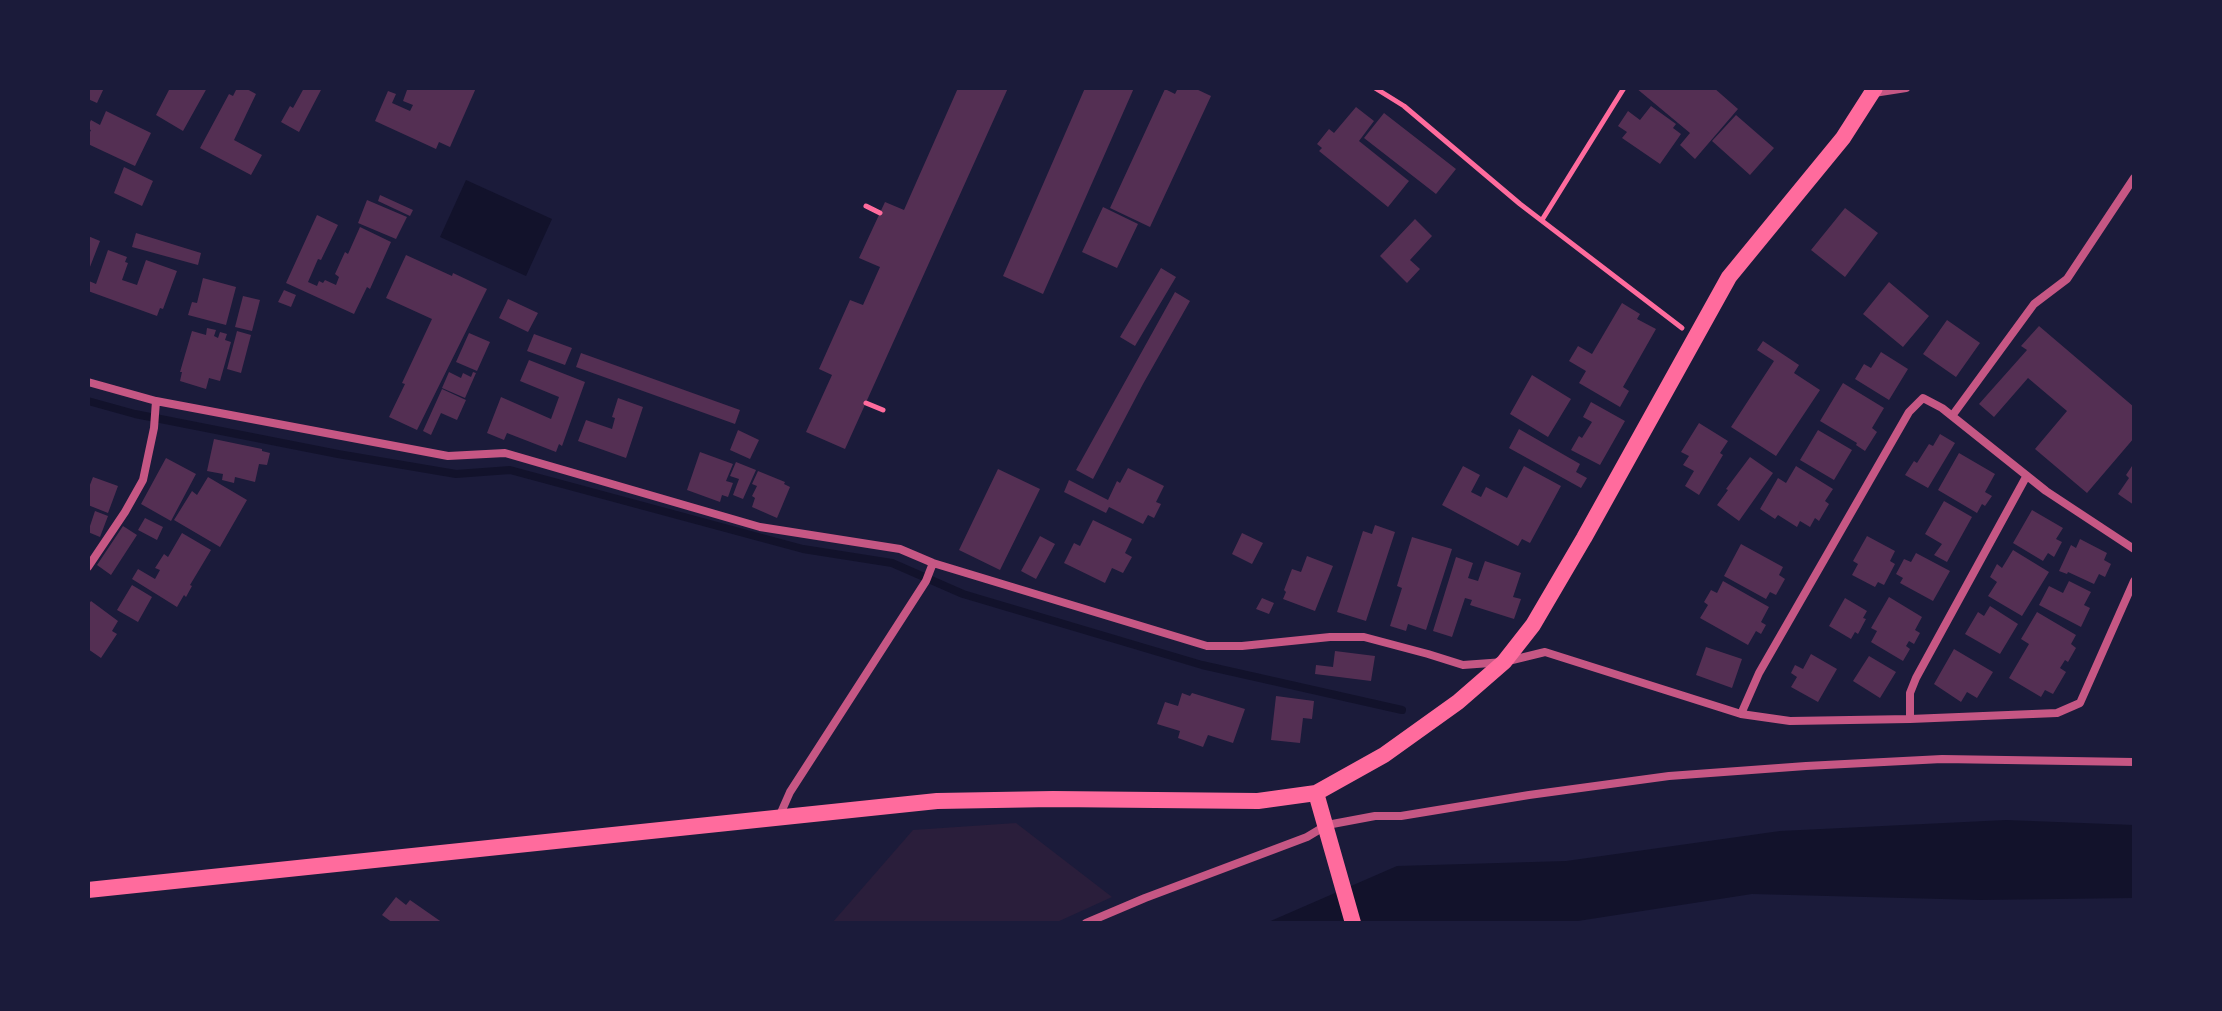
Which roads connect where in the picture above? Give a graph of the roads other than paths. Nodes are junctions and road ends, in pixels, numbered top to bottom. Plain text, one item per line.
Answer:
1 (1906, 88) edge
2 (1874, 91) edge
3 (2134, 178) edge
4 (88, 382) edge
5 (156, 401) junction
6 (1952, 416) junction
7 (2026, 477) junction
8 (2134, 549) edge
9 (933, 563) junction
10 (88, 567) edge
11 (2134, 581) edge
12 (1504, 662) junction
13 (1741, 714) junction
14 (1910, 719) junction
15 (2134, 762) edge
16 (1316, 793) junction
17 (779, 817) junction
18 (1327, 825) junction
19 (88, 890) edge
20 (1086, 923) edge
21 (1353, 923) edge

1 - 2 street
2 - 12 main road
3 - 6 street
4 - 5 street
5 - 9 street
5 - 10 street
6 - 7 street
6 - 13 street
7 - 8 street
7 - 14 street
9 - 12 street
9 - 17 street
11 - 14 street
12 - 13 street
12 - 16 main road
13 - 14 street
15 - 18 street
16 - 17 main road
16 - 18 main road
17 - 19 main road
18 - 20 street
18 - 21 main road

